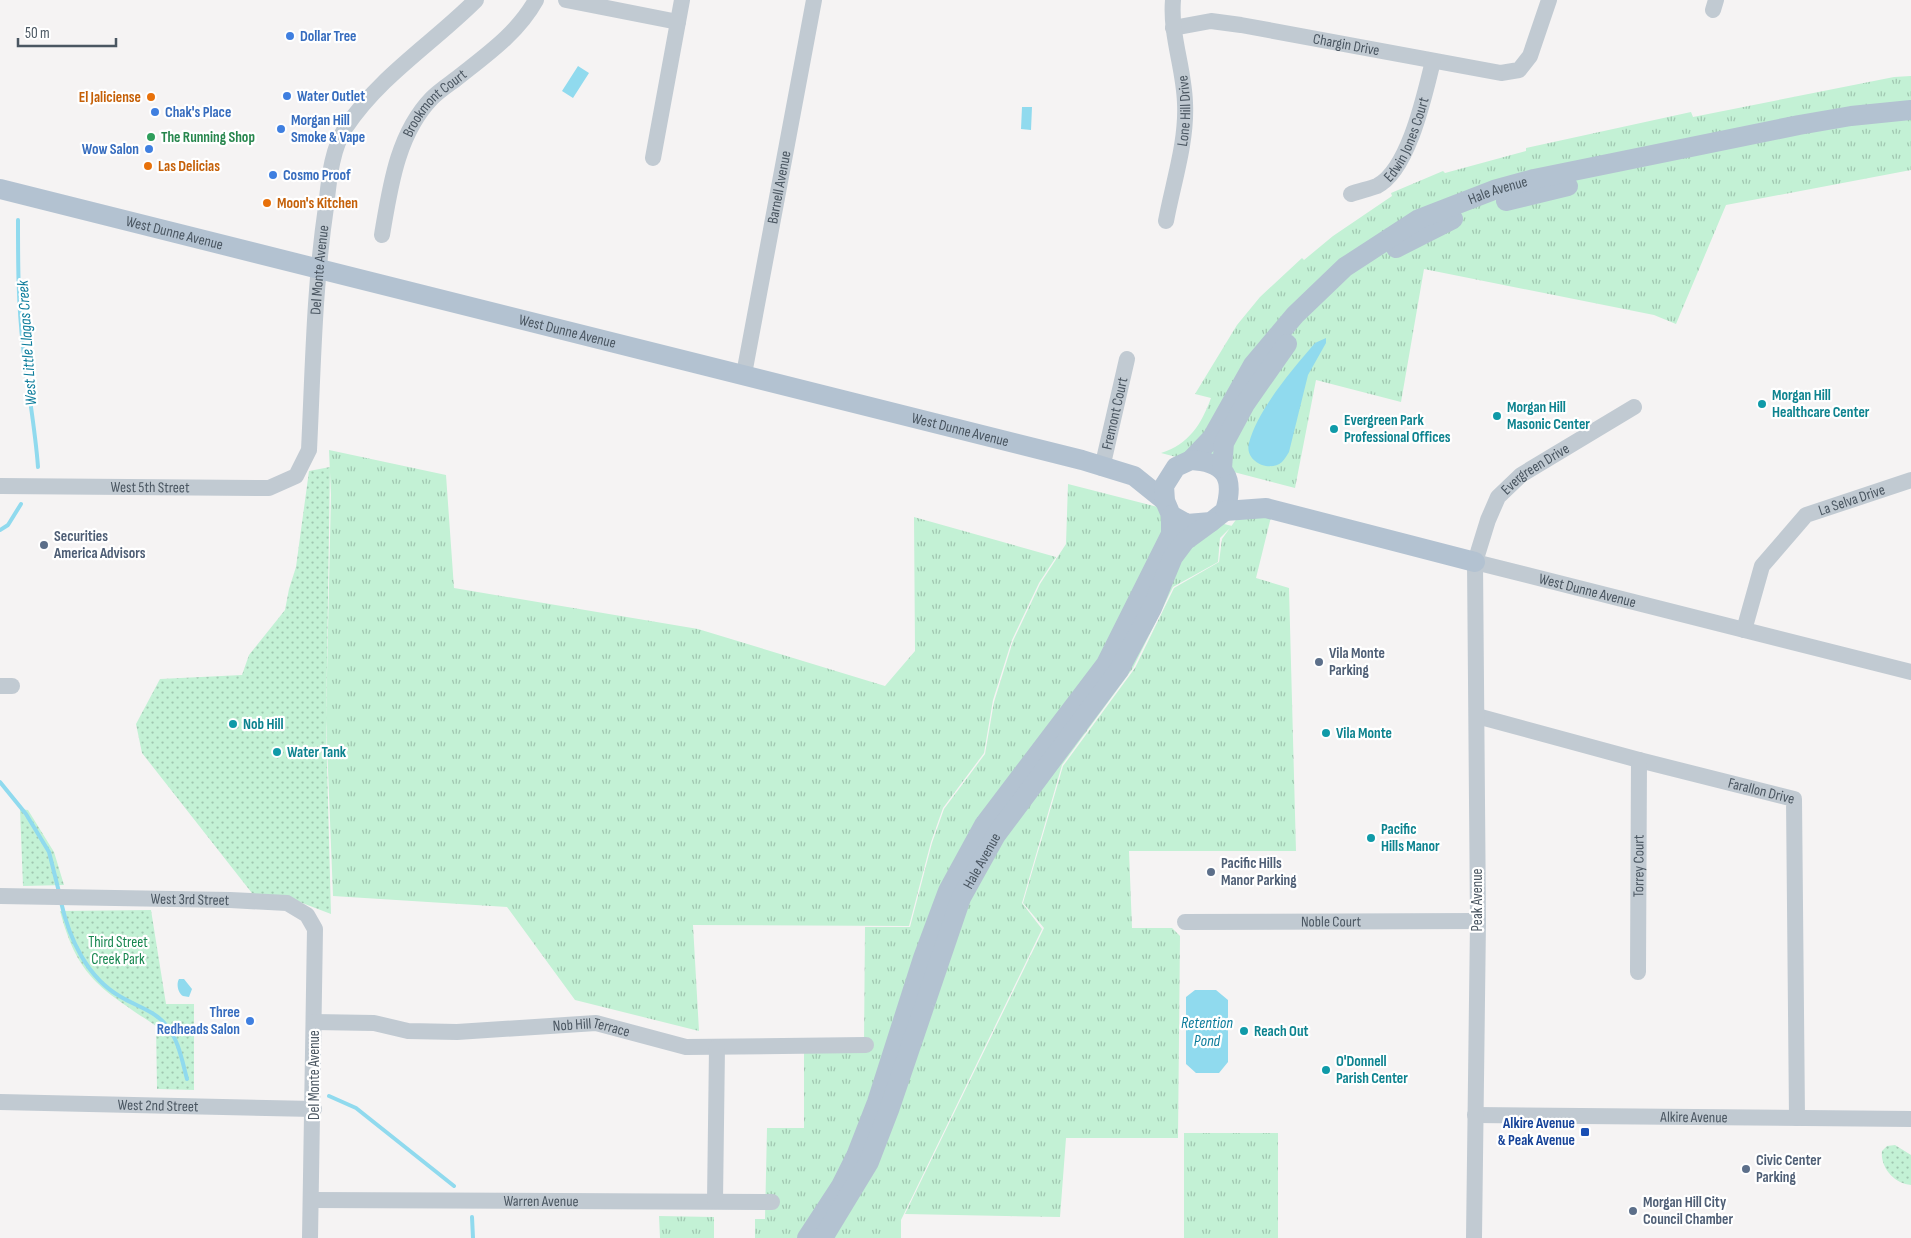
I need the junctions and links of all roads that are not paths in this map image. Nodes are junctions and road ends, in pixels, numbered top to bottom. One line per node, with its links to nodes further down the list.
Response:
1 (476, 0): 18 (street, Del Monte Avenue)
2 (536, 0): 17 (street, Brookmont Court)
3 (566, 0): 8 (street)
4 (682, 0): 8 (street)
5 (814, 0): 20 (street, Barnell Avenue)
6 (1172, 0): 9 (street, Lone Hill Drive)
7 (1549, 0): 10 (street, Chargin Drive)
8 (678, 22): 13 (street)
9 (1173, 28): 10 (street, Chargin Drive); 16 (street, Lone Hill Drive)
10 (1433, 61): 15 (street, Edwin Jones Court)
11 (1911, 110): 22 (main road, Hale Avenue)
12 (1911, 122): 26 (main road, Hale Avenue)
13 (653, 158)
14 (0, 189): 18 (main road, West Dunne Avenue)
15 (1351, 194)
16 (1166, 221)
17 (382, 235)
18 (318, 267): 20 (main road, West Dunne Avenue); 24 (street, Del Monte Avenue)
19 (1127, 360): 23 (street, Fremont Court)
20 (744, 374): 23 (main road, West Dunne Avenue)
21 (1634, 407): 32 (street, Evergreen Drive)
22 (1183, 463): 25 (main road, West Dunne Avenue); 26 (main road); 29 (main road)
23 (1102, 468): 25 (main road, West Dunne Avenue)
24 (296, 476): 28 (street, West 5th Street)
25 (1134, 476): 29 (main road, West Dunne Avenue)
26 (1226, 476): 30 (main road, West Dunne Avenue); 31 (main road)
27 (1911, 480): 33 (street, La Selva Drive)
28 (0, 486)
29 (1168, 508): 31 (main road); 54 (main road, Hale Avenue)
30 (1266, 508): 31 (main road, West Dunne Avenue); 32 (main road, West Dunne Avenue)
31 (1218, 516): 55 (main road, Hale Avenue)
32 (1475, 562): 33 (street, West Dunne Avenue); 35 (street, Peak Avenue)
33 (1744, 630): 34 (street, West Dunne Avenue)
34 (1911, 672)
35 (1477, 716): 36 (street, Farallon Drive); 40 (street, Peak Avenue)
36 (1639, 760): 41 (street, Torrey Court); 48 (street, Farallon Drive)
37 (0, 896): 38 (street, West 3rd Street)
38 (306, 914): 42 (street, Del Monte Avenue)
39 (1185, 922): 40 (street, Noble Court)
40 (1478, 922): 47 (street, Peak Avenue)
41 (1638, 972)
42 (314, 1022): 44 (street, Nob Hill Terrace); 46 (street, Del Monte Avenue)
43 (866, 1045): 44 (street, Nob Hill Terrace)
44 (717, 1047): 51 (street)
45 (0, 1102): 46 (street, West 2nd Street)
46 (314, 1109): 50 (street, Del Monte Avenue)
47 (1476, 1115): 48 (street, Alkire Avenue); 56 (street, Peak Avenue)
48 (1797, 1118): 49 (street, Alkire Avenue)
49 (1911, 1119)
50 (311, 1200): 51 (street, Warren Avenue); 53 (street, Del Monte Avenue)
51 (714, 1201): 52 (street, Warren Avenue)
52 (772, 1202)
53 (310, 1238)
54 (807, 1238)
55 (823, 1238)
56 (1474, 1238)

